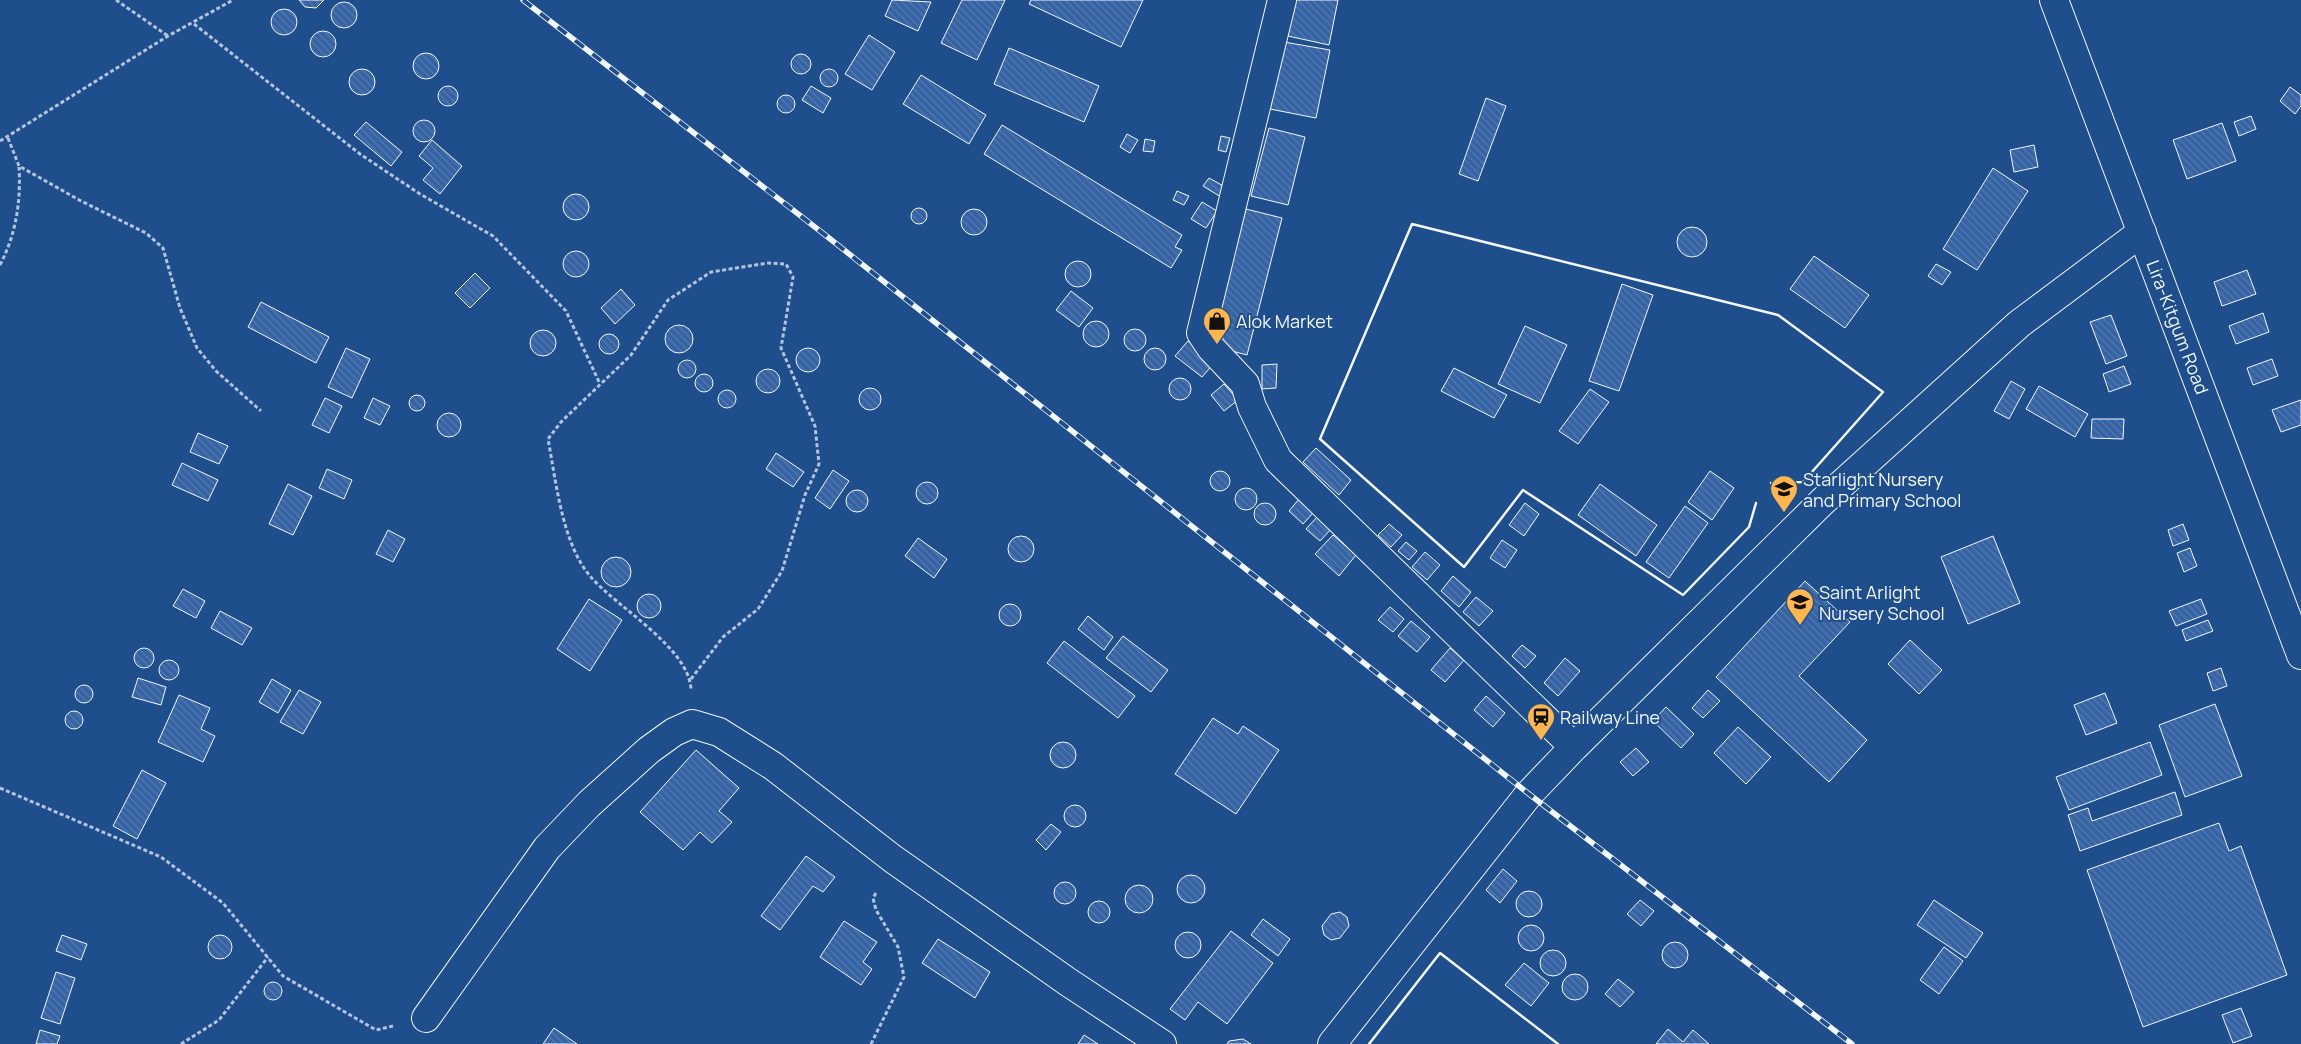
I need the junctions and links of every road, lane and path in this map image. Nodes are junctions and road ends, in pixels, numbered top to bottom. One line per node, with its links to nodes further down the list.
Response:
1 (116, 0): 6 (path)
2 (233, 0): 5 (path)
3 (1282, 0): 17 (street)
4 (2054, 0): 10 (street, Lira-Kitgum Road)
5 (194, 24): 6 (path); 12 (path)
6 (168, 36): 7 (path)
7 (8, 138): 8 (path); 9 (path)
8 (0, 141)
9 (19, 166): 11 (path); 13 (path)
10 (2142, 232): 14 (street, Lira-Kitgum Road); 17 (street)
11 (0, 265)
12 (600, 384): 15 (path); 15 (path)
13 (261, 410)
14 (2301, 655)
15 (691, 679): 16 (path)
16 (692, 724): 19 (street); 21 (street)
17 (1574, 747): 25 (street)
18 (0, 788): 20 (path)
19 (893, 859): 23 (path); 24 (street)
20 (268, 957): 21 (path); 22 (path)
21 (426, 1018)
22 (181, 1044)
23 (871, 1044)
24 (1162, 1044)
25 (1332, 1044)

